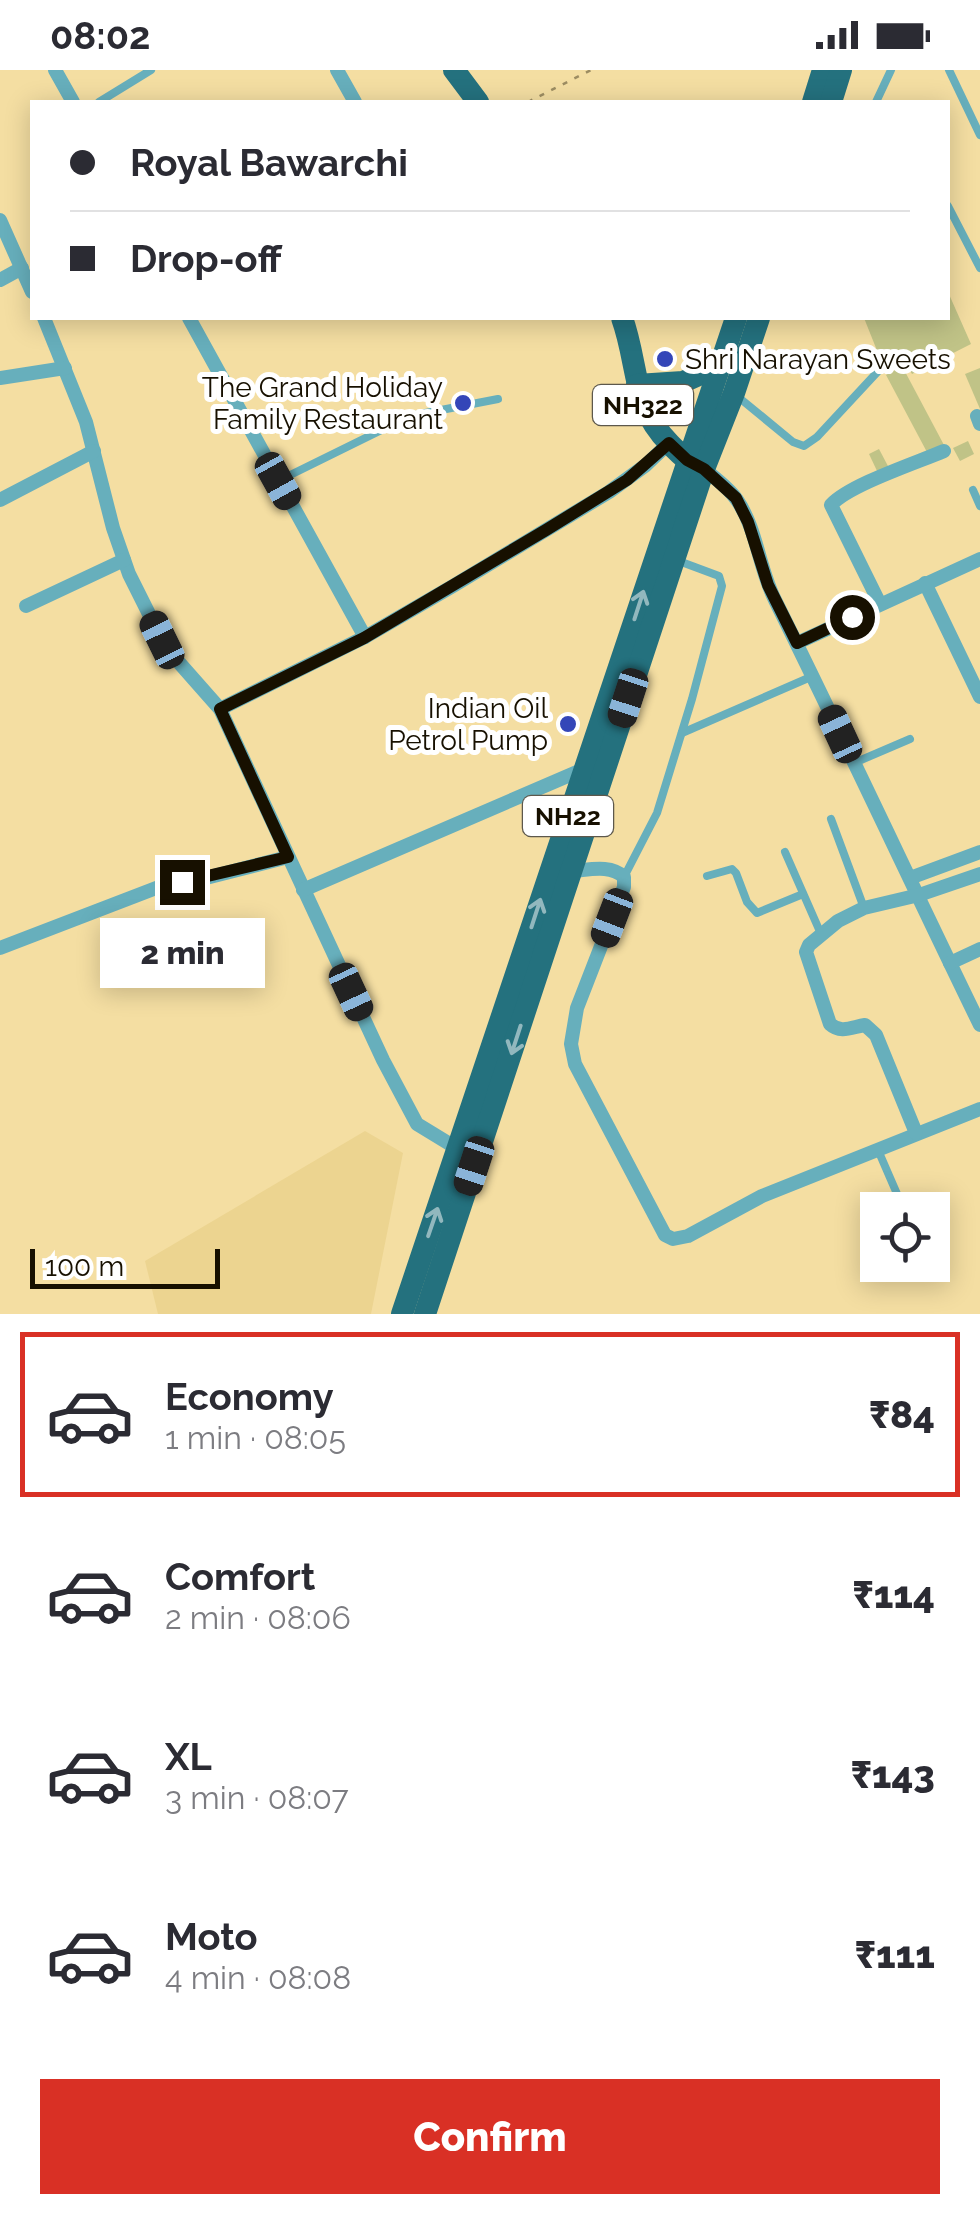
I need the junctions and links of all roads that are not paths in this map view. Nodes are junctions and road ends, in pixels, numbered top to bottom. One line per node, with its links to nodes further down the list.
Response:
1 (55, 70): 9 (street)
2 (151, 70): 10 (lane)
3 (337, 70): 11 (street)
4 (454, 70): 12 (highway)
5 (823, 70): 13 (highway)
6 (841, 70): 14 (highway)
7 (891, 70): 15 (lane)
8 (948, 70): 16 (lane)
9 (71, 100)
10 (102, 100)
11 (354, 100)
12 (476, 100)
13 (814, 100)
14 (832, 100)
15 (877, 100)
16 (980, 135)
17 (950, 210): 20 (lane)
18 (0, 220): 19 (street)
19 (22, 268): 21 (street); 22 (street)
20 (980, 268)
21 (0, 280)
22 (30, 287)
23 (45, 320): 30 (street)
24 (191, 320): 39 (street)
25 (623, 320): 32 (highway, NH322)
26 (735, 320): 28 (highway, NH22)
27 (758, 320): 33 (highway, NH22)
28 (719, 366): 32 (highway); 38 (highway, NH22)
29 (882, 367): 33 (lane)
30 (65, 368): 31 (street); 36 (street)
31 (0, 378)
32 (637, 385): 35 (highway, NH322)
33 (734, 393): 38 (highway, NH22)
34 (498, 400): 39 (lane)
35 (669, 443): 38 (highway, NH322); 49 (street)
36 (94, 451): 41 (street); 44 (street)
37 (944, 451): 47 (street)
38 (695, 465): 45 (highway, NH22); 50 (street); 57 (highway, NH22, one-way to 38)
39 (278, 481): 49 (street)
40 (973, 490): 42 (lane)
41 (0, 500)
42 (980, 506)
43 (980, 559): 46 (street)
44 (124, 560): 48 (street); 53 (street)
45 (674, 560): 54 (lane); 62 (highway, NH22)
46 (925, 583): 47 (street); 52 (street)
47 (880, 604): 50 (street)
48 (26, 606)
49 (364, 638): 53 (street)
50 (797, 643): 51 (street)
51 (813, 676): 54 (lane); 56 (street)
52 (980, 697)
53 (220, 709): 61 (street)
54 (682, 733): 65 (lane)
55 (910, 739): 56 (lane)
56 (854, 763): 66 (street)
57 (584, 769): 67 (street); 78 (highway, NH22, one-way to 57)
58 (831, 819): 70 (lane)
59 (785, 852): 68 (lane)
60 (980, 852): 66 (street)
61 (288, 857): 67 (street); 72 (street)
62 (572, 871): 65 (street); 82 (highway, NH22, one-way to 82)
63 (980, 874): 69 (street)
64 (707, 876): 68 (lane)
65 (624, 877): 79 (street)
66 (910, 878): 69 (street)
67 (303, 890): 78 (street)
68 (804, 894): 71 (lane)
69 (919, 894): 70 (street); 74 (street)
70 (864, 908): 71 (street)
71 (821, 934): 77 (street)
72 (0, 948)
73 (980, 949): 74 (street)
74 (950, 963): 75 (street)
75 (980, 1025)
76 (980, 1110): 77 (street)
77 (916, 1134): 79 (street)
78 (458, 1149): 81 (highway, NH22, one-way to 78)
79 (878, 1149): 80 (lane)
80 (896, 1192)
81 (402, 1314)
82 (426, 1314)

